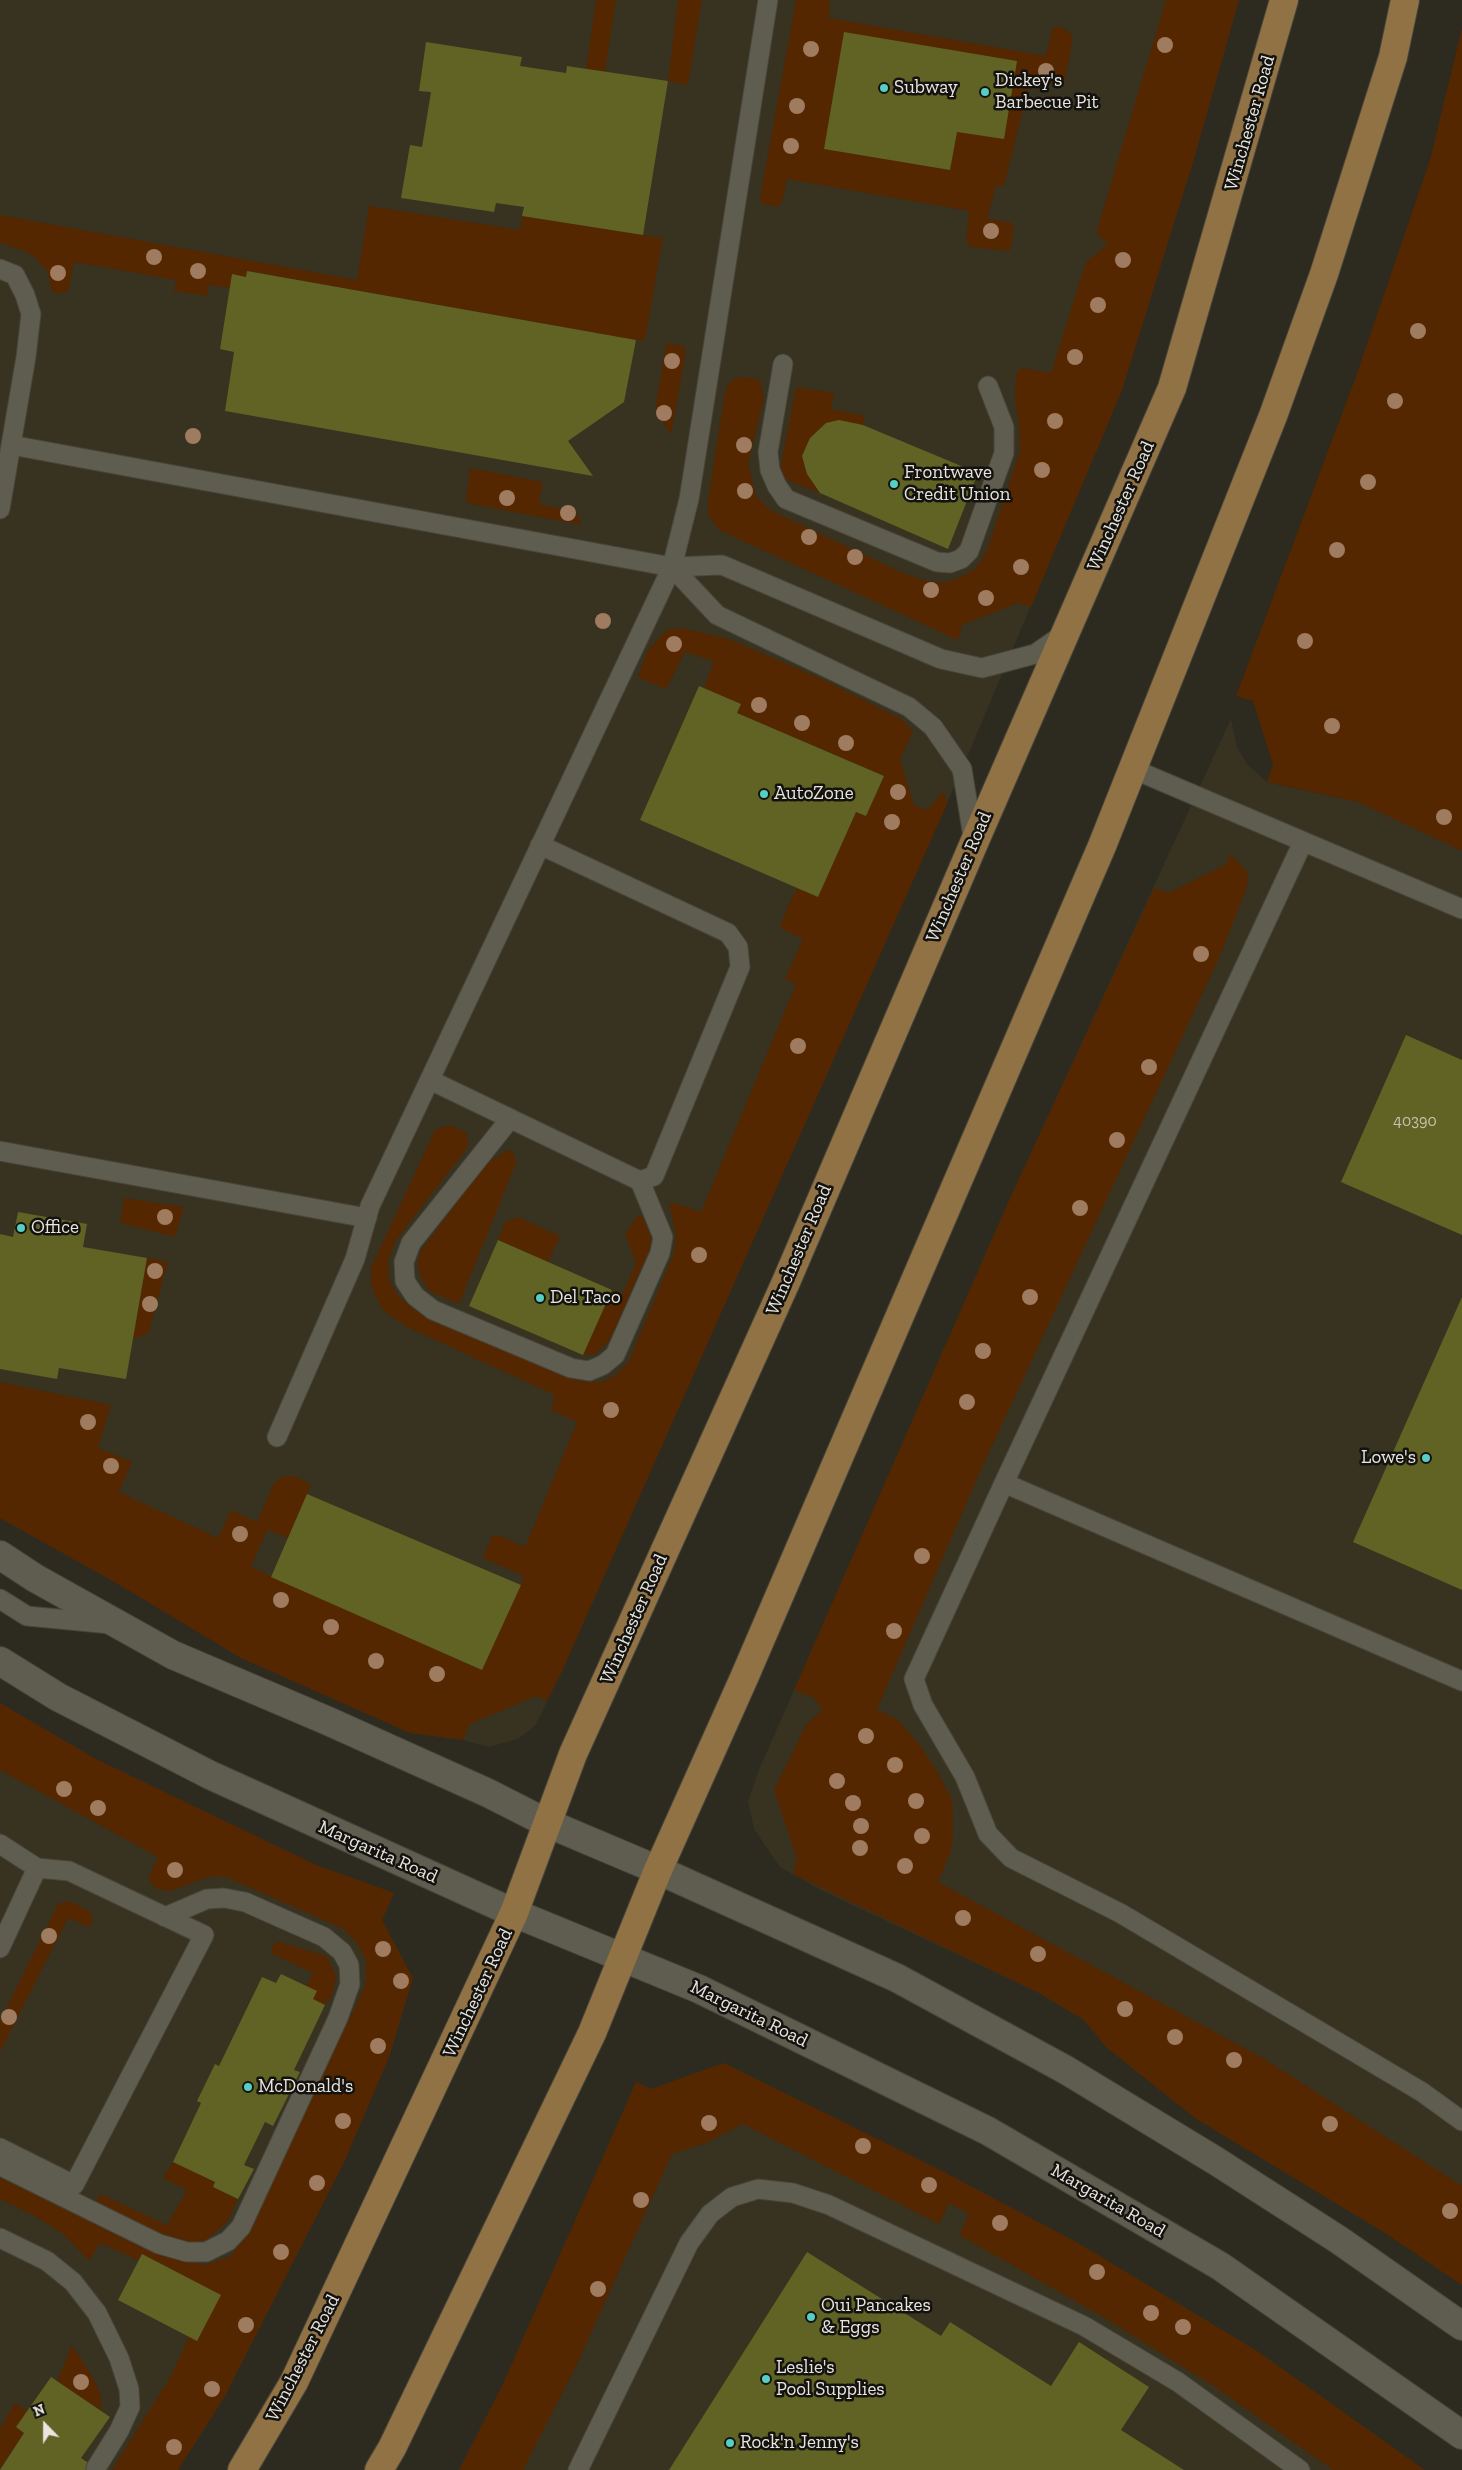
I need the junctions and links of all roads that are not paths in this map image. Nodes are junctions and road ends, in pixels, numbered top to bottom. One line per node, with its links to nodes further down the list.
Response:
1 (768, 0): 9 (lane)
2 (1284, 0): 10 (main road, Winchester Road)
3 (1406, 0): 11 (main road)
4 (0, 269): 7 (lane)
5 (783, 364): 6 (lane)
6 (988, 386)
7 (11, 445): 8 (lane); 9 (lane)
8 (0, 508)
9 (672, 567): 10 (lane); 12 (lane); 14 (lane)
10 (1065, 633): 12 (main road, Winchester Road)
11 (1133, 769): 13 (lane); 31 (main road)
12 (974, 842): 28 (main road, Winchester Road)
13 (1303, 842): 15 (lane); 22 (lane)
14 (540, 845): 16 (lane); 19 (lane)
15 (1462, 909)
16 (430, 1080): 17 (lane); 20 (lane)
17 (510, 1119): 19 (lane); 19 (lane)
18 (0, 1151): 20 (lane)
19 (640, 1181)
20 (367, 1218): 21 (lane)
21 (278, 1437)
22 (1004, 1483): 27 (lane); 36 (lane)
23 (0, 1555): 25 (main road)
24 (0, 1599): 25 (lane)
25 (117, 1624): 28 (main road)
26 (0, 1660): 32 (main road, Margarita Road)
27 (1462, 1681)
28 (547, 1823): 31 (main road); 32 (main road, Winchester Road)
29 (0, 1844): 30 (lane)
30 (37, 1868): 33 (lane); 34 (lane)
31 (658, 1870): 35 (main road); 40 (main road)
32 (514, 1913): 35 (main road, Margarita Road); 43 (main road, Winchester Road)
33 (165, 1917): 37 (lane); 38 (lane)
34 (0, 1948)
35 (621, 1958): 41 (main road, Margarita Road); 44 (main road)
36 (1462, 2121)
37 (0, 2148)
38 (0, 2161)
39 (0, 2238): 42 (lane)
40 (1462, 2326)
41 (1462, 2435)
42 (96, 2468)
43 (242, 2470)
44 (379, 2470)
45 (578, 2470): 46 (lane)
46 (1300, 2470)

